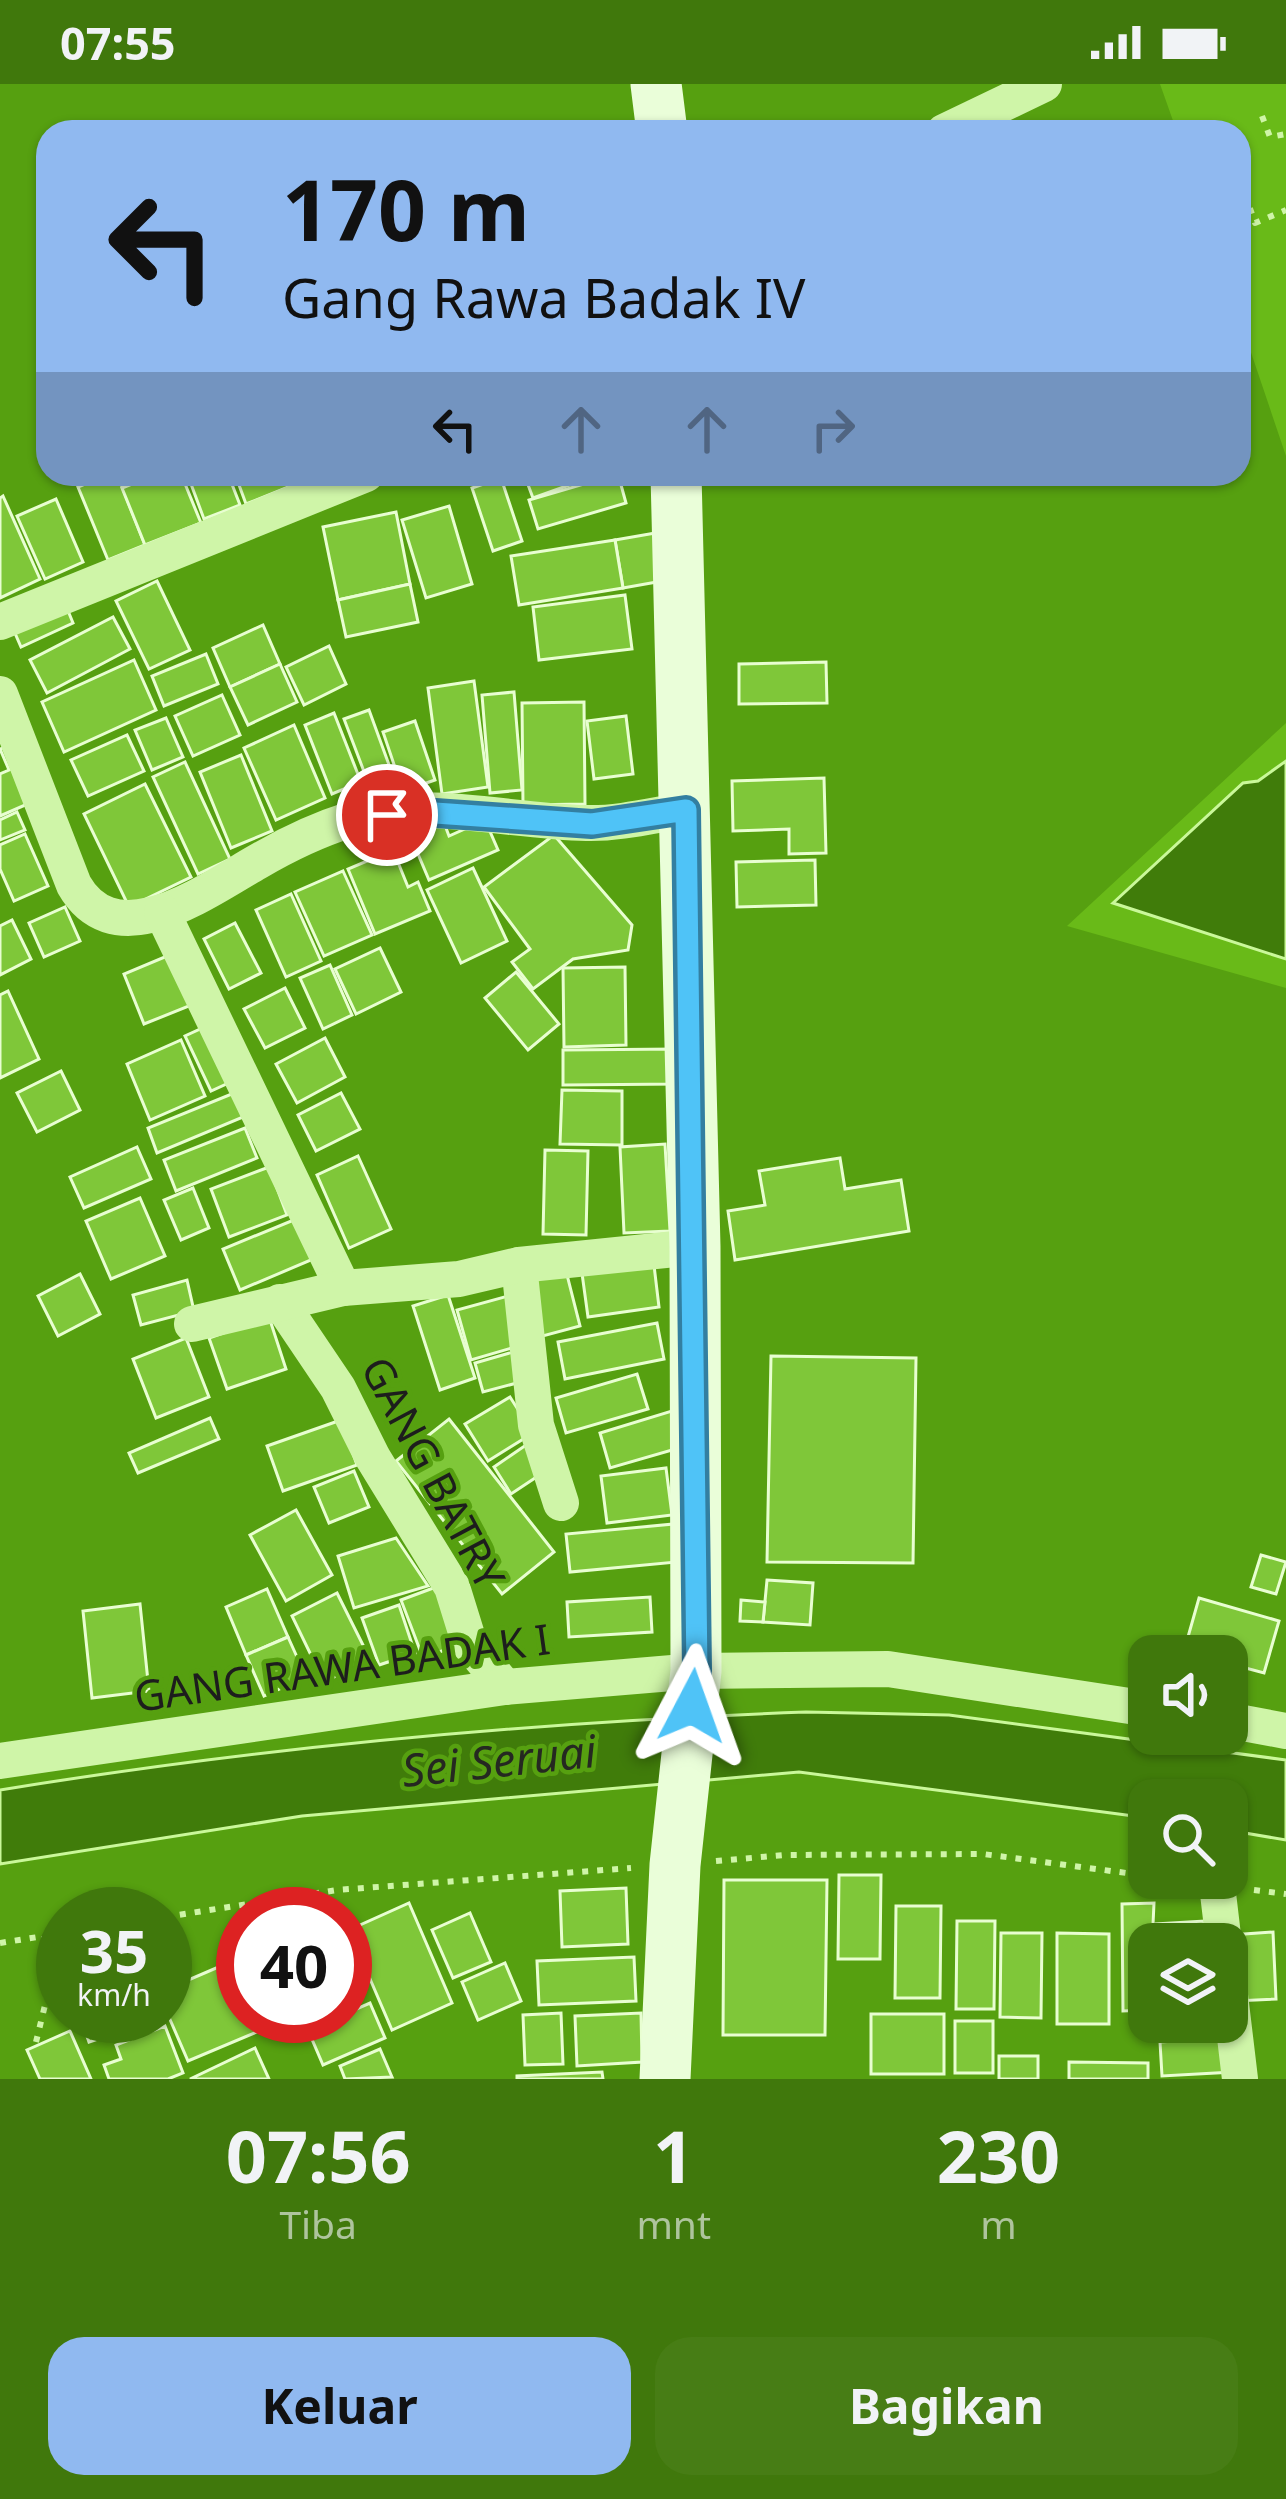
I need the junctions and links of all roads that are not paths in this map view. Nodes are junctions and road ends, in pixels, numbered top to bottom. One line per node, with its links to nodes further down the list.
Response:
1 (656, 84): 3 (street)
2 (1044, 84): 4 (street)
3 (660, 120)
4 (969, 120)
5 (336, 486): 7 (street)
6 (676, 486): 9 (street)
7 (0, 622)
8 (0, 694): 10 (street)
9 (686, 810): 10 (street); 11 (street)
10 (162, 912): 13 (street)
11 (695, 1247): 12 (street); 18 (street)
12 (519, 1265): 13 (street); 16 (street)
13 (343, 1288): 14 (street)
14 (280, 1302): 15 (street); 17 (street, GANG BATRY)
15 (192, 1324)
16 (561, 1503)
17 (505, 1687): 18 (street, GANG RAWA BADAK I); 22 (street, GANG RAWA BADAK I)
18 (694, 1688): 19 (street, GANG RAWA BADAK I); 24 (street)
19 (1128, 1706)
20 (1248, 1724): 21 (street)
21 (1286, 1731)
22 (0, 1762)
23 (1236, 2043): 25 (street)
24 (665, 2079)
25 (1240, 2079)

